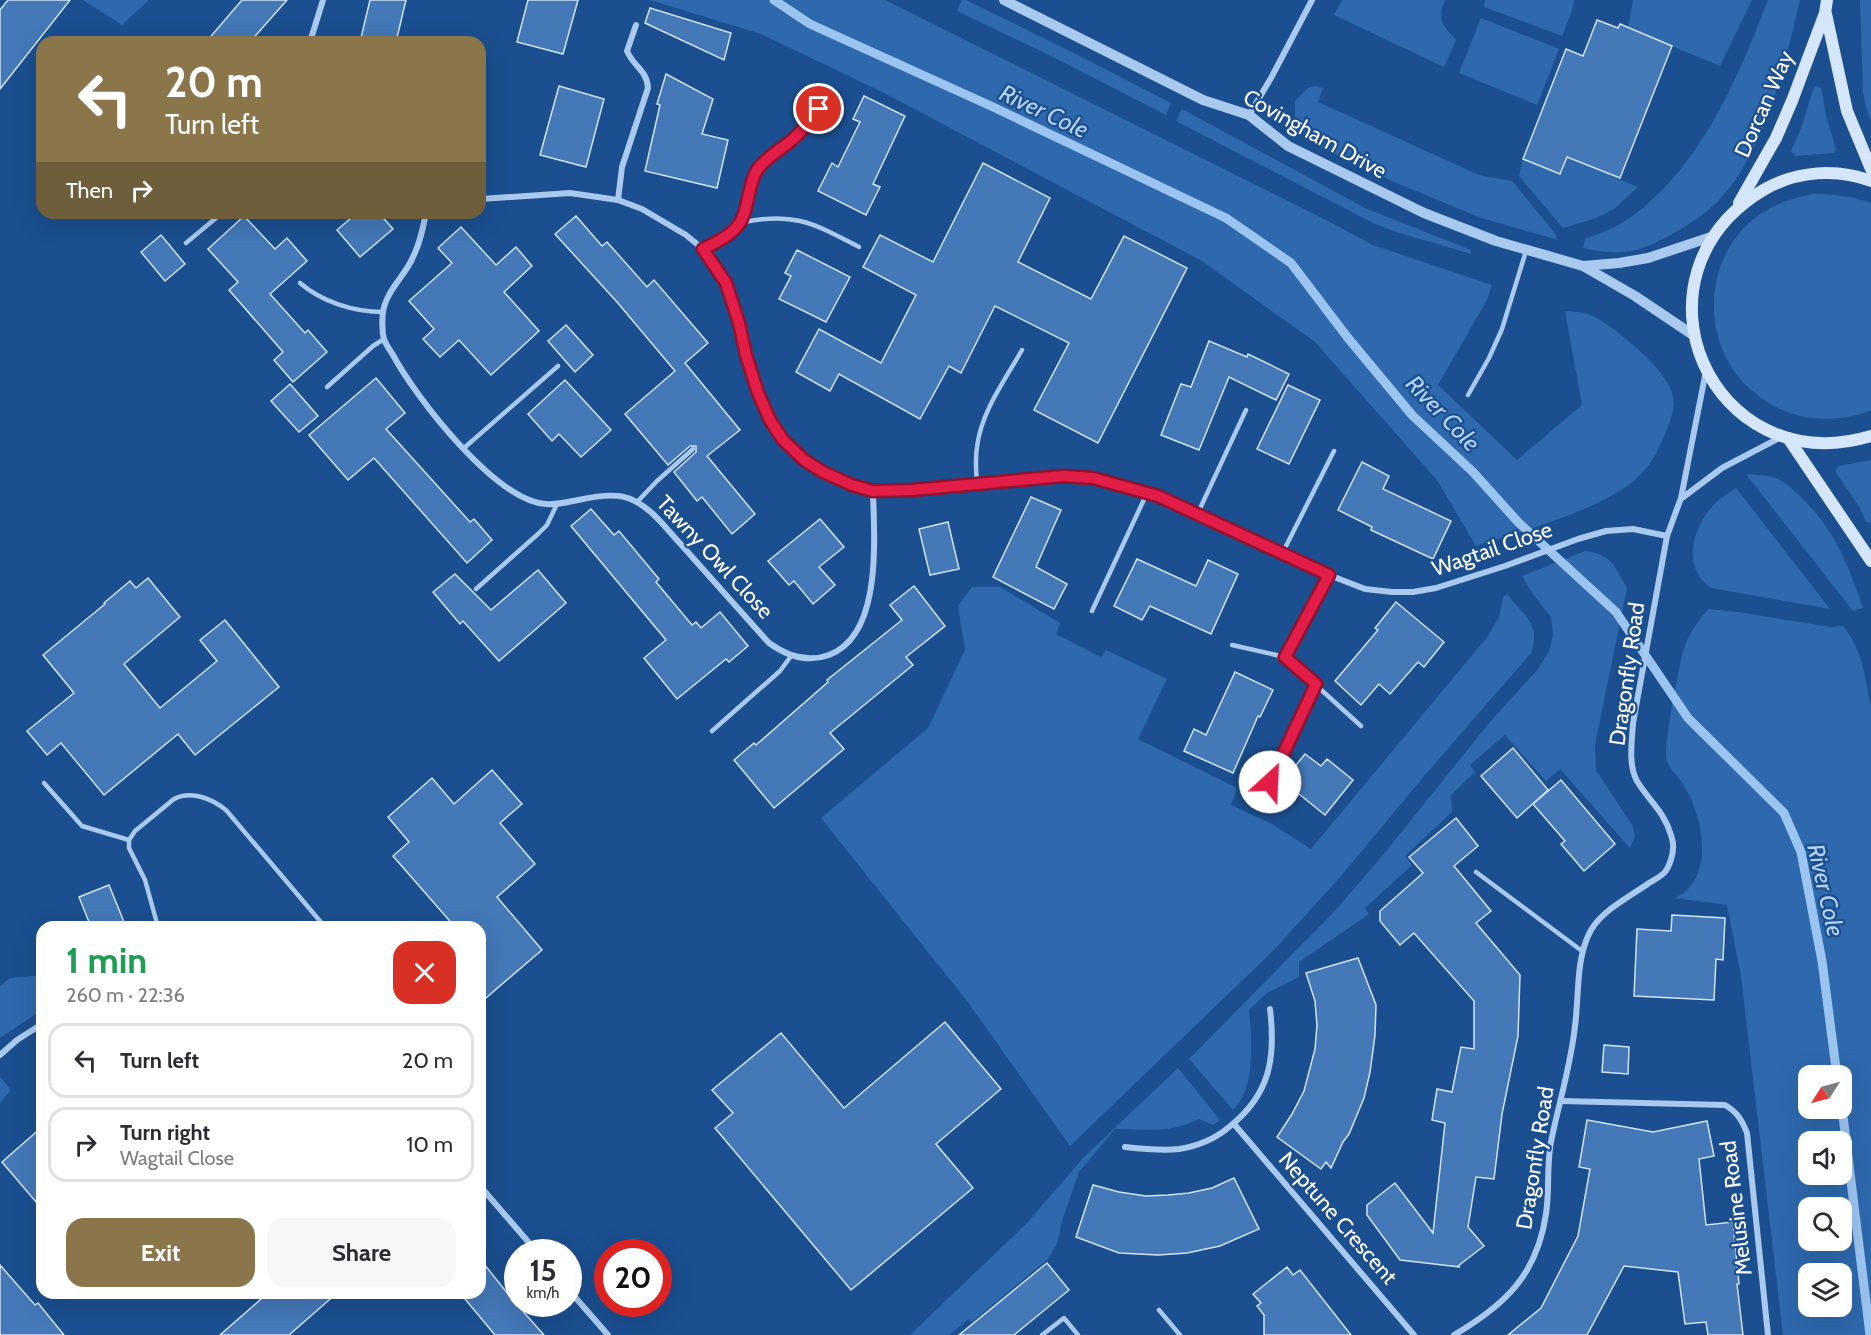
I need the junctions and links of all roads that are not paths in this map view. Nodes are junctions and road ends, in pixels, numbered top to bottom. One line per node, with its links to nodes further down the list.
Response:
1 (323, 0): 7 (street)
2 (1004, 0): 4 (street, Covingham Drive)
3 (1312, 0): 9 (street)
4 (1018, 3): 9 (street, Covingham Drive)
5 (1826, 6): 10 (main road, Dorcan Way); 14 (main road, Dorcan Way)
6 (636, 25): 13 (street)
7 (312, 36)
8 (827, 98): 17 (lane)
9 (1249, 115): 22 (street, Covingham Drive)
10 (1871, 169)
11 (1871, 181): 14 (main road)
12 (486, 199): 13 (street, Wagtail Close)
13 (618, 200): 21 (street, Wagtail Close)
14 (1735, 210): 18 (main road)
15 (215, 219): 19 (lane)
16 (424, 219): 25 (street, Tawny Owl Close)
17 (740, 223): 20 (lane); 21 (lane)
18 (1714, 236): 23 (street, Covingham Drive); 26 (main road)
19 (186, 243)
20 (859, 247)
21 (703, 249): 40 (street, Wagtail Close)
22 (1526, 250): 23 (street, Covingham Drive); 32 (lane)
23 (1583, 266): 26 (street, Covingham Drive)
24 (300, 283): 25 (lane)
25 (383, 312): 27 (street, Tawny Owl Close)
26 (1694, 335): 30 (main road)
27 (384, 339): 31 (lane); 36 (street, Tawny Owl Close)
28 (1022, 350): 39 (lane)
29 (558, 366): 36 (lane)
30 (1706, 370): 35 (main road); 42 (street, Dragonfly Road)
31 (327, 387)
32 (1468, 395)
33 (1246, 410): 45 (lane)
34 (1871, 436): 35 (main road)
35 (1785, 437): 42 (street); 48 (main road)
36 (464, 448): 44 (street, Tawny Owl Close)
37 (693, 449): 43 (lane)
38 (1334, 451): 47 (lane)
39 (977, 484): 40 (street, Wagtail Close); 41 (street, Wagtail Close)
40 (873, 491): 53 (street)
41 (1147, 493): 45 (street, Wagtail Close); 51 (lane)
42 (1682, 498): 46 (street, Dragonfly Road)
43 (638, 501): 44 (street, Tawny Owl Close); 53 (street, Tawny Owl Close)
44 (557, 504): 50 (lane)
45 (1197, 515): 47 (street, Wagtail Close)
46 (1667, 536): 49 (street, Wagtail Close); 64 (street, Dragonfly Road)
47 (1282, 554): 49 (street, Wagtail Close)
48 (1871, 561)
49 (1329, 575): 54 (street)
50 (476, 589)
51 (1092, 611)
52 (1232, 645): 54 (lane)
53 (790, 656): 57 (lane)
54 (1285, 657): 55 (lane)
55 (1316, 684): 56 (lane); 58 (lane)
56 (1361, 726)
57 (711, 731)
58 (1270, 782)
59 (44, 783): 60 (lane)
60 (129, 840): 62 (lane); 63 (lane)
61 (1476, 872): 64 (lane)
62 (156, 921)
63 (320, 921)
64 (1582, 951): 68 (street, Dragonfly Road)
65 (1270, 1009): 69 (street)
66 (36, 1028): 67 (street)
67 (0, 1055)
68 (1561, 1101): 80 (street, Dragonfly Road); 81 (street, Melusine Road)
69 (1234, 1124): 70 (street); 79 (street, Neptune Crescent)
70 (1125, 1147)
71 (486, 1193): 72 (street)
72 (526, 1239)
73 (582, 1305): 75 (street)
74 (1159, 1310): 78 (lane)
75 (608, 1335)
76 (1042, 1335): 77 (lane)
77 (1078, 1335)
78 (1180, 1335)
79 (1414, 1335)
80 (1454, 1335)
81 (1768, 1335)

